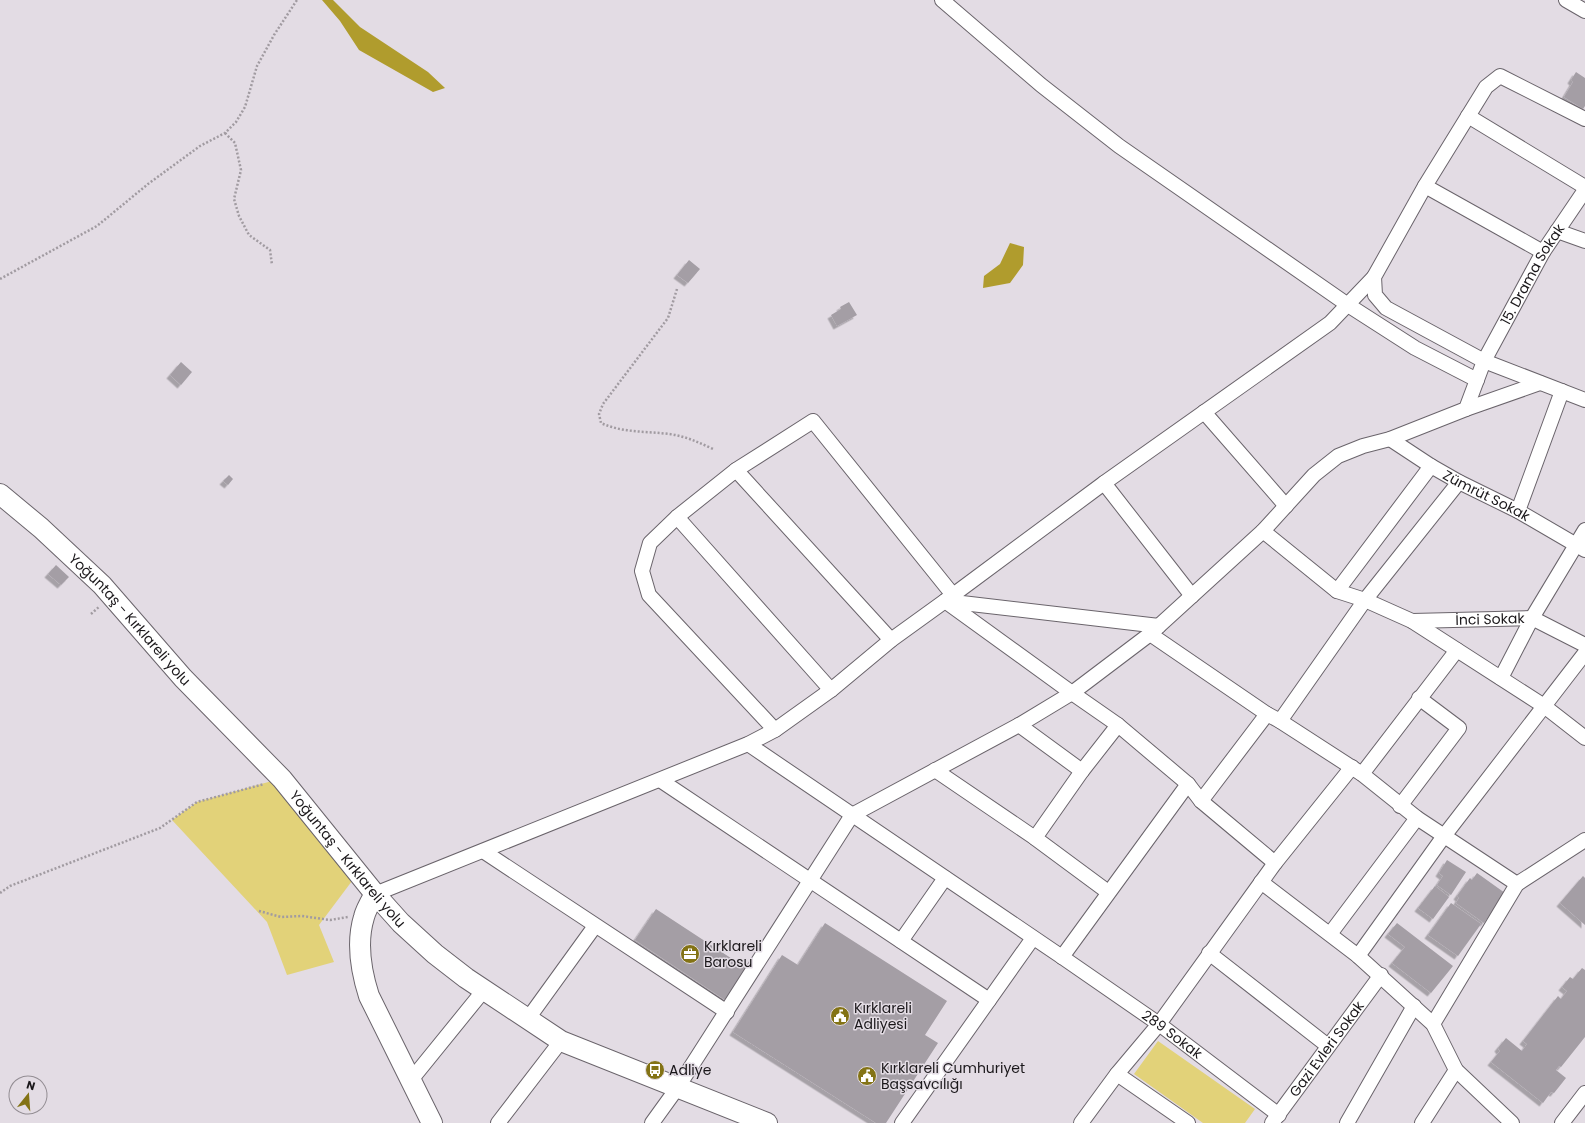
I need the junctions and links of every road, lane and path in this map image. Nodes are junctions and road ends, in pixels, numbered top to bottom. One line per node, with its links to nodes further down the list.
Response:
1 (297, 0): 7 (path)
2 (942, 0): 18 (street)
3 (1566, 0): 4 (street)
4 (1585, 11)
5 (1468, 116): 6 (street); 8 (street); 9 (street)
6 (1585, 119)
7 (225, 132): 14 (path); 16 (path)
8 (1425, 186): 13 (street); 15 (street)
9 (1585, 187)
10 (1585, 190): 11 (street, 15. Drama Sokak)
11 (1557, 231): 12 (street); 13 (street, 15. Drama Sokak)
12 (1585, 241)
13 (1543, 252): 19 (street, 15. Drama Sokak)
14 (272, 265)
15 (1374, 277): 18 (street); 19 (street)
16 (0, 279)
17 (677, 289): 27 (path)
18 (1348, 305): 20 (street); 25 (street)
19 (1484, 361): 20 (street, 15. Drama Sokak); 21 (street)
20 (1477, 380): 24 (street, 15. Drama Sokak)
21 (1540, 383): 22 (street); 24 (street)
22 (1562, 392): 23 (street); 34 (street)
23 (1585, 400)
24 (1466, 408): 26 (street)
25 (1204, 412): 31 (street); 33 (street)
26 (1390, 439): 28 (street, Zümrüt Sokak); 33 (street)
27 (713, 449)
28 (1431, 466): 30 (street, Zümrüt Sokak); 39 (street)
29 (736, 470): 35 (street); 41 (street); 46 (street)
30 (1459, 482): 34 (street, Zümrüt Sokak); 42 (street)
31 (1104, 483): 40 (street); 41 (street)
32 (0, 494): 65 (street, Yoğuntaş - Kırklareli yolu)
33 (1286, 506): 37 (street)
34 (1518, 511): 38 (street, Zümrüt Sokak)
35 (677, 517): 51 (street); 59 (street)
36 (1585, 530): 38 (street)
37 (1263, 531): 39 (street); 40 (street)
38 (1581, 547): 43 (street)
39 (1337, 591): 42 (street)
40 (1192, 596): 45 (street)
41 (949, 598): 45 (street); 46 (street); 52 (street)
42 (1365, 600): 44 (street); 56 (street)
43 (1532, 618): 44 (street, İnci Sokak); 47 (street, İnci Sokak); 50 (street)
44 (1412, 621): 48 (street)
45 (1155, 630): 52 (street); 55 (street)
46 (891, 640): 51 (street)
47 (1585, 645)
48 (1457, 650): 50 (street); 53 (street)
49 (1585, 653): 54 (street)
50 (1500, 678): 54 (street)
51 (831, 690): 59 (street)
52 (1072, 693): 57 (street); 58 (street)
53 (1419, 698): 64 (street); 69 (street)
54 (1544, 706): 60 (street); 72 (street)
55 (1267, 714): 56 (street); 68 (street)
56 (1280, 722): 64 (street)
57 (1118, 724): 63 (street); 67 (street)
58 (1019, 725): 62 (street); 63 (street)
59 (775, 730): 61 (street)
60 (1585, 738)
61 (748, 744): 66 (street); 70 (street, 289 Sokak)
62 (935, 770): 70 (street); 73 (street)
63 (1082, 771): 73 (street)
64 (1357, 771): 69 (street); 76 (street)
65 (282, 779): 82 (path); 83 (street, Yoğuntaş - Kırklareli yolu)
66 (660, 780): 75 (street); 78 (street)
67 (1188, 784): 68 (street); 81 (street)
68 (1201, 801): 76 (street)
69 (1400, 806): 71 (street)
70 (852, 815): 77 (street, 289 Sokak); 78 (street)
71 (1417, 818): 72 (street); 87 (street)
72 (1444, 836): 80 (street); 91 (street)
73 (1035, 838): 81 (street)
74 (1582, 845): 80 (street)
75 (483, 851): 83 (street); 86 (street)
76 (1275, 863): 79 (street)
77 (945, 878): 88 (street, 289 Sokak); 89 (street)
78 (810, 880): 89 (street); 97 (street)
79 (1261, 882): 87 (street); 90 (street)
80 (1517, 884): 100 (street)
81 (1108, 892): 92 (street)
82 (0, 893)
83 (375, 894): 85 (street); 94 (street, Yoğuntaş - Kırklareli yolu)
84 (259, 911): 85 (path)
85 (364, 915): 105 (street)
86 (595, 926): 97 (street); 98 (street)
87 (1330, 934): 91 (street)
88 (1034, 938): 92 (street, 289 Sokak); 95 (street)
89 (901, 941): 95 (street)
90 (1209, 954): 99 (street); 102 (street)
91 (1358, 956): 93 (street)
92 (1062, 957): 99 (street, 289 Sokak)
93 (1381, 975): 96 (street); 102 (street, Gazi Evleri Sokak)
94 (484, 990): 98 (street, Yoğuntaş - Kırklareli yolu); 105 (street)
95 (989, 1000): 113 (street)
96 (1414, 1006): 100 (street); 116 (street)
97 (726, 1012): 106 (street)
98 (527, 1020): 101 (street, Yoğuntaş - Kırklareli yolu)
99 (1159, 1024): 104 (street); 108 (street, 289 Sokak)
100 (1433, 1024): 103 (street)
101 (561, 1041): 106 (street, Yoğuntaş - Kırklareli yolu); 110 (street)
102 (1328, 1046): 108 (street, Gazi Evleri Sokak)
103 (1456, 1070): 117 (street); 118 (street)
104 (1117, 1074): 114 (street); 115 (street)
105 (411, 1080): 109 (street)
106 (678, 1087): 111 (street); 112 (street, Yoğuntaş - Kırklareli yolu)
107 (1585, 1093): 119 (street)
108 (1276, 1119)
109 (432, 1123)
110 (498, 1123)
111 (652, 1123)
112 (767, 1123)
113 (902, 1123)
114 (1081, 1123)
115 (1188, 1123)
116 (1347, 1123)
117 (1422, 1123)
118 (1512, 1123)
119 (1562, 1123)

